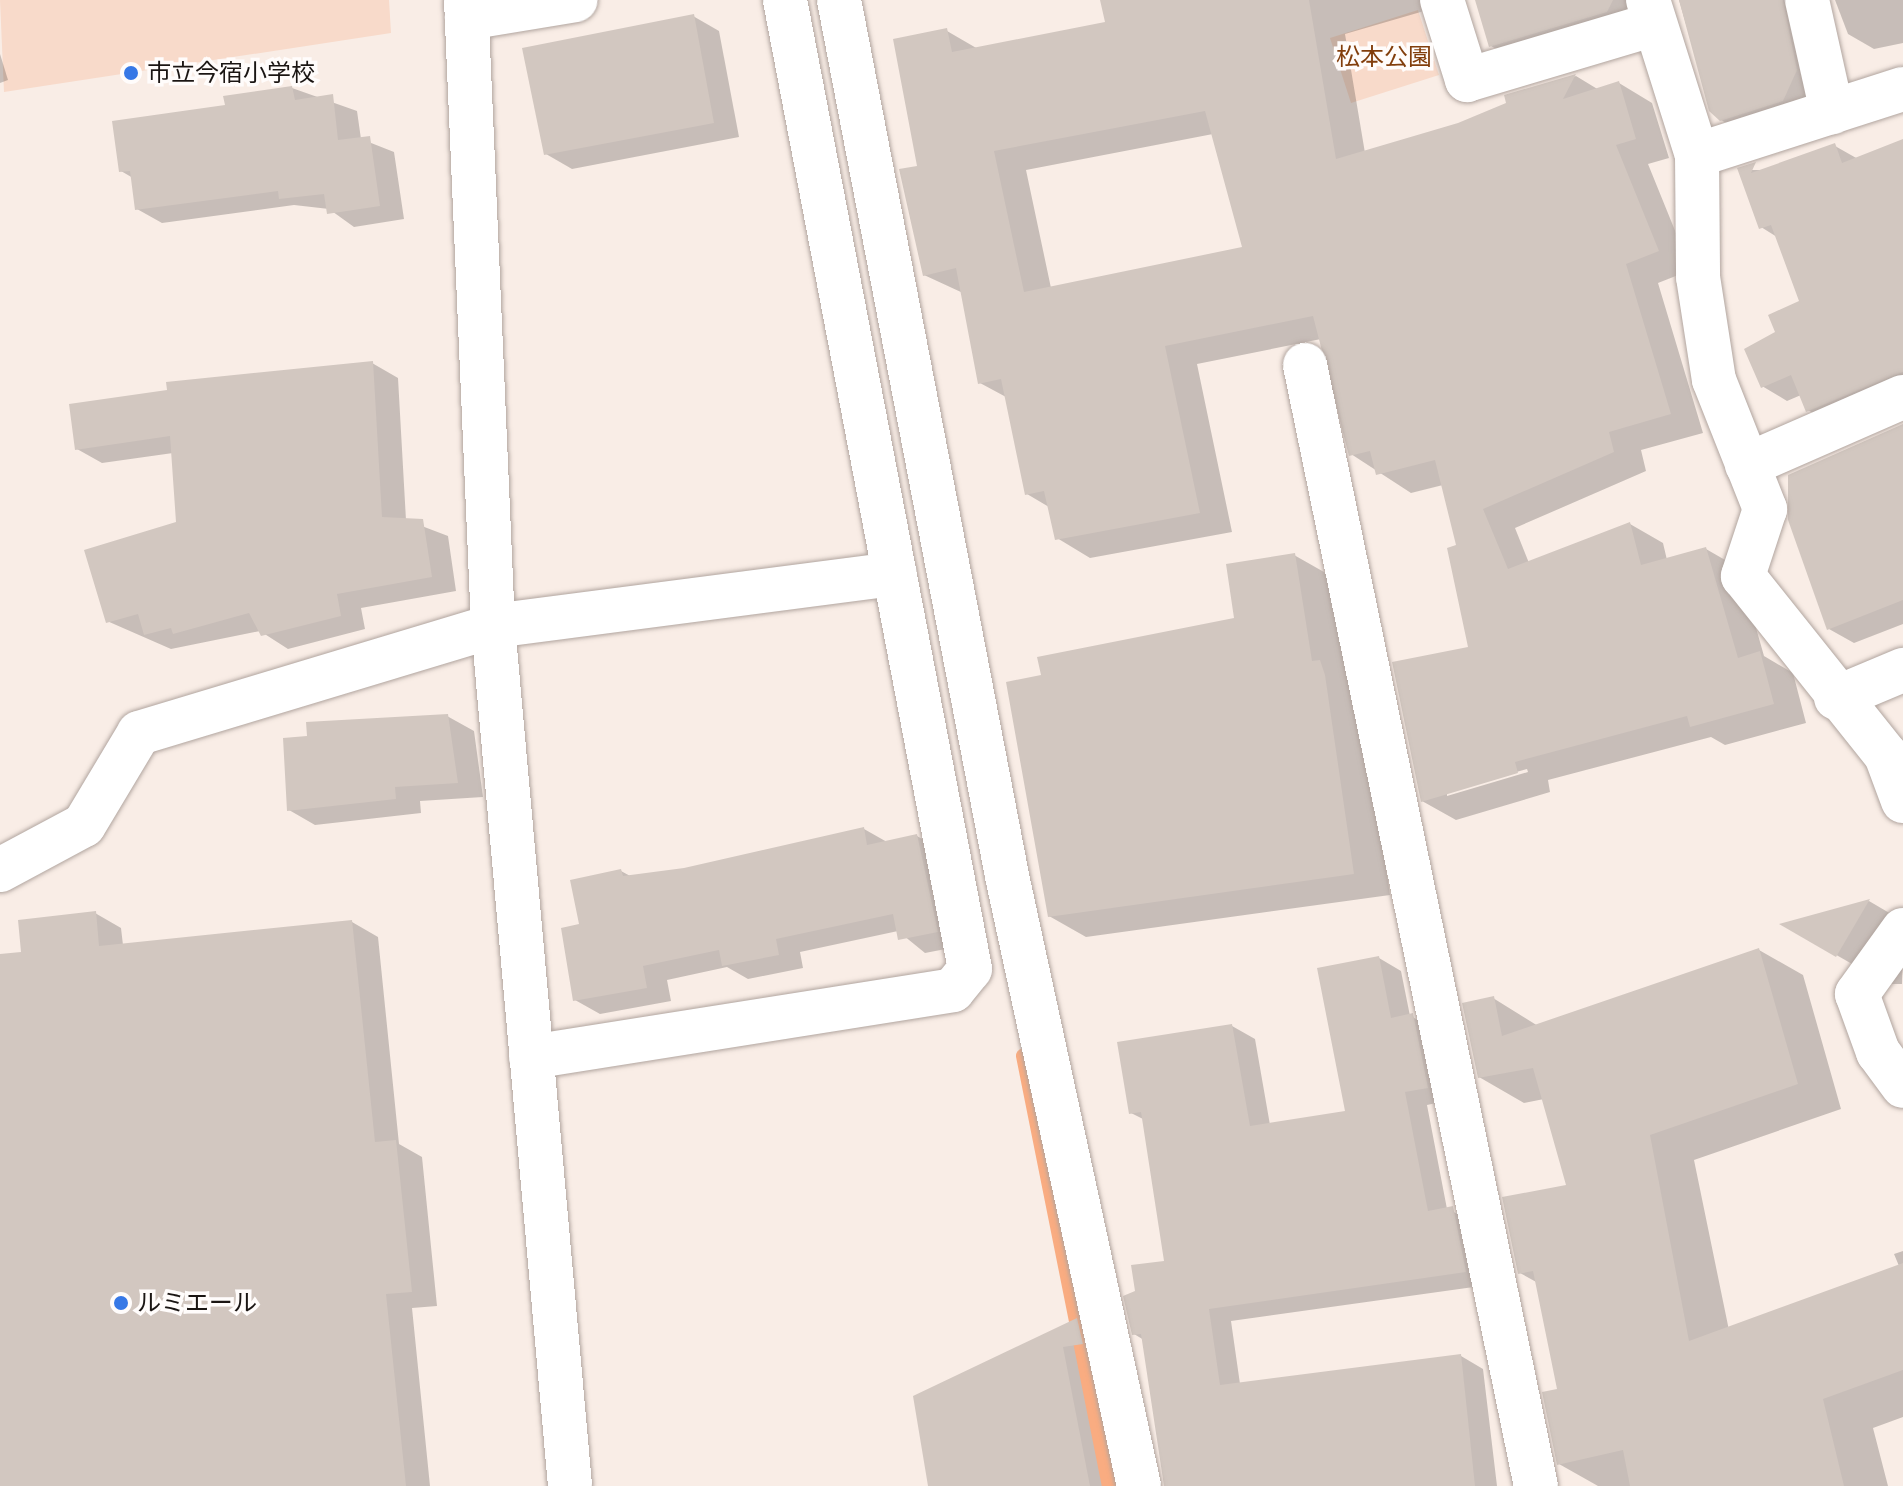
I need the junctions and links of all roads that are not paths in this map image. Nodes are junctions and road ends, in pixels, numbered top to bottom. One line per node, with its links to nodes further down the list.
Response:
1 (576, 0): 6 (street)
2 (785, 0): 14 (street)
3 (839, 0): 24 (street)
4 (1442, 0): 7 (street)
5 (1807, 0): 9 (street)
6 (467, 9): 15 (street)
7 (1652, 12): 10 (street)
8 (1903, 89): 9 (street)
9 (1832, 112): 10 (street)
10 (1697, 155): 13 (street)
11 (1305, 365): 25 (street)
12 (1903, 397): 13 (street)
13 (1747, 465): 17 (street)
14 (895, 574): 15 (street); 21 (street)
15 (493, 626): 19 (street); 21 (street)
16 (1903, 670): 17 (street)
17 (1836, 698): 18 (street)
18 (1903, 801)
19 (0, 870)
20 (1903, 930): 22 (street)
21 (531, 1057): 23 (street)
22 (1903, 1086)
23 (570, 1486)
24 (1139, 1486)
25 (1536, 1486)

